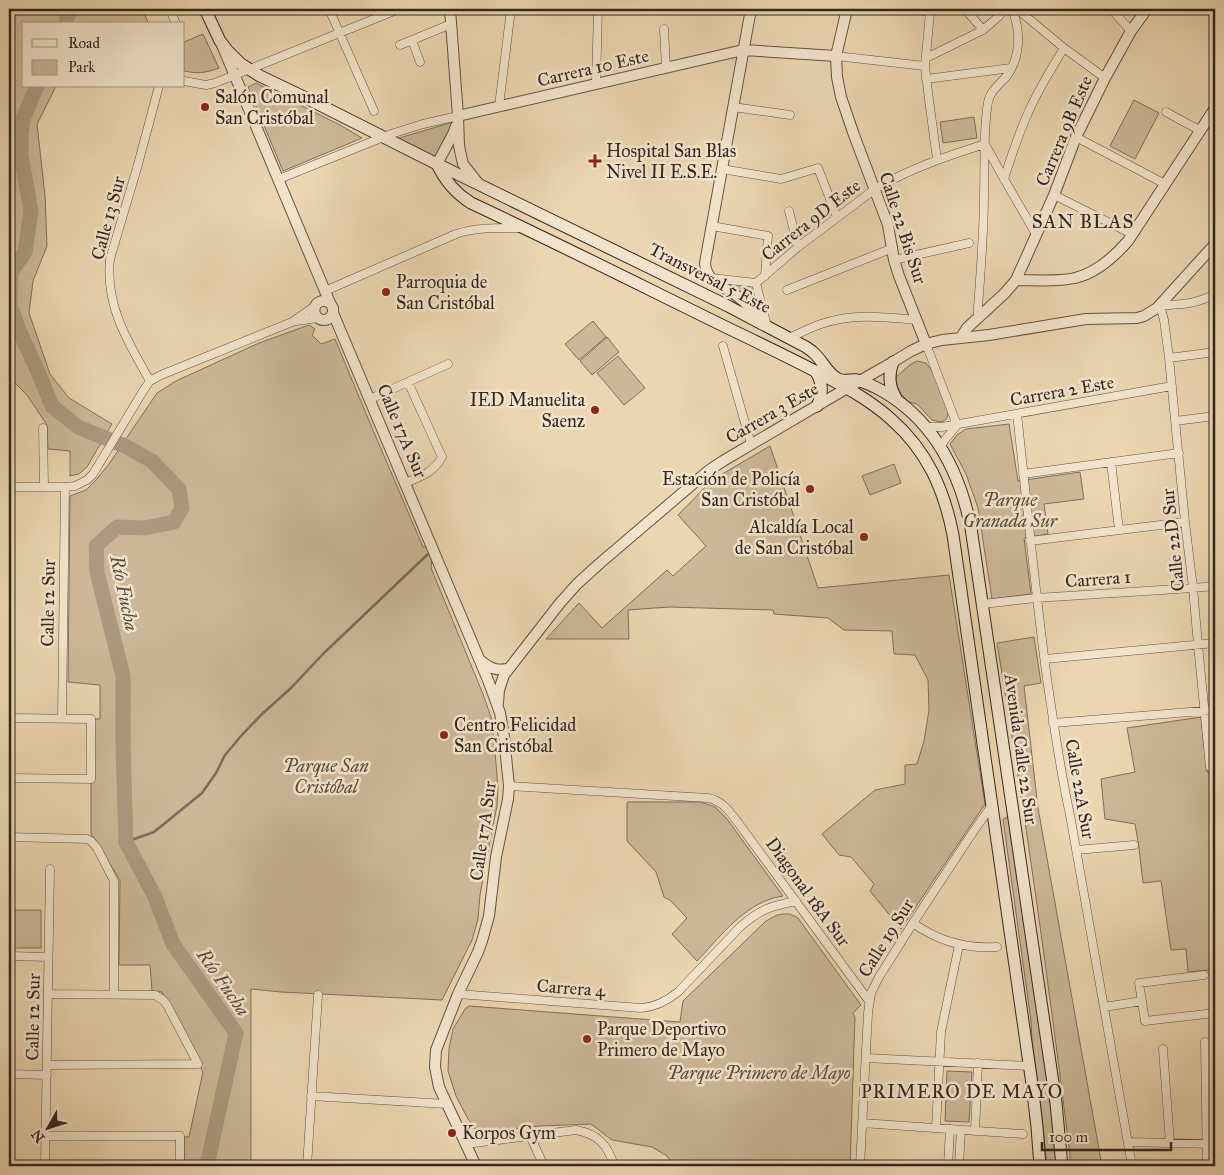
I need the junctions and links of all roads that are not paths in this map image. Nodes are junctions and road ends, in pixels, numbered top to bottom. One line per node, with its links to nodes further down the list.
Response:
1 (170, 9): 17 (street)
2 (205, 9): 24 (main road, Calle 17A Sur)
3 (329, 9): 22 (street)
4 (399, 9): 22 (street)
5 (450, 9): 18 (street)
6 (511, 9): 40 (street)
7 (598, 9): 38 (street)
8 (751, 9): 27 (street)
9 (847, 9): 28 (street, Calle 22 Bis Sur)
10 (916, 9): 30 (street)
11 (965, 9): 20 (street)
12 (1005, 9): 20 (street)
13 (1012, 9): 32 (street)
14 (1017, 9): 26 (street)
15 (1111, 9): 21 (street)
16 (1147, 9): 21 (street, Carrera 9B Este)
17 (175, 22)
18 (451, 24): 23 (street); 46 (street)
19 (664, 29): 31 (street)
20 (983, 30): 30 (street)
21 (1131, 31): 35 (street, Carrera 9B Este)
22 (339, 33): 33 (street); 43 (street)
23 (412, 40): 25 (street); 29 (street)
24 (220, 41): 33 (main road, Transversal 5 Este); 34 (street, Calle 17A Sur)
25 (400, 45)
26 (1064, 48): 35 (street); 55 (street)
27 (743, 50): 28 (street, Carrera 10 Este); 31 (street, Carrera 10 Este); 41 (street)
28 (836, 56): 30 (street, Carrera 10 Este); 59 (street, Calle 22 Bis Sur)
29 (420, 62)
30 (926, 62): 36 (street)
31 (666, 68): 38 (street, Carrera 10 Este)
32 (1011, 68): 36 (street); 50 (street)
33 (248, 69): 34 (street); 48 (main road, Transversal 5 Este)
34 (234, 75): 37 (street); 54 (street, Calle 17A Sur)
35 (1105, 78): 49 (street, Carrera 9B Este)
36 (926, 79): 51 (street)
37 (185, 81)
38 (596, 84): 40 (street, Carrera 10 Este)
39 (159, 88): 96 (street, Calle 13 Sur)
40 (499, 106): 46 (street, Carrera 10 Este)
41 (733, 107): 45 (street); 53 (street)
42 (1214, 110): 47 (street)
43 (374, 111)
44 (1166, 112): 47 (street)
45 (790, 115)
46 (458, 116): 48 (street, Carrera 10 Este); 52 (street); 56 (street)
47 (1199, 130): 57 (street)
48 (383, 137): 52 (main road, Transversal 5 Este); 54 (street, Carrera 10 Este)
49 (1076, 138): 57 (street); 60 (street, Carrera 9B Este)
50 (985, 144): 51 (street, Carrera 9D Este); 55 (street); 83 (street)
51 (937, 159): 59 (street, Carrera 9D Este)
52 (437, 164): 56 (main road, Transversal 5 Este); 65 (main road, Transversal 5 Este)
53 (722, 169): 63 (street); 64 (street)
54 (279, 179): 73 (street, Calle 17A Sur)
55 (1004, 179): 66 (street)
56 (478, 184): 86 (main road, Transversal 5 Este)
57 (1165, 184): 67 (street)
58 (9, 187): 61 (street)
59 (875, 189): 63 (street, Carrera 9D Este); 71 (street, Calle 22 Bis Sur)
60 (1054, 195): 66 (street, Carrera 9B Este); 67 (street)
61 (9, 210)
62 (789, 211): 70 (street)
63 (837, 217): 70 (street, Carrera 9D Este)
64 (712, 226): 74 (street); 75 (street)
65 (526, 228): 79 (street); 95 (main road, Transversal 5 Este)
66 (1036, 234): 76 (street, Carrera 9B Este)
67 (1132, 234): 76 (street)
68 (969, 243): 72 (street)
69 (1215, 244): 81 (street, Carrera 3 Este)
70 (798, 247): 74 (street, Carrera 9D Este)
71 (893, 248): 72 (street, Calle 22 Bis Sur); 78 (street)
72 (894, 260): 84 (street, Calle 22 Bis Sur)
73 (318, 276): 79 (street, Calle 17A Sur); 82 (street, Calle 17A Sur)
74 (765, 276): 77 (street, Carrera 9D Este)
75 (710, 278): 77 (street, Carrera 9D Este); 86 (street)
76 (1016, 280): 83 (street, Carrera 9B Este)
77 (756, 283): 86 (street)
78 (787, 290)
79 (325, 291): 82 (street, Calle 17A Sur)
80 (1215, 294): 81 (street)
81 (1160, 305): 87 (street, Carrera 3 Este); 92 (street, Calle 22D Sur)
82 (323, 310): 85 (street); 85 (street); 101 (street, Calle 17A Sur)
83 (978, 316): 87 (street, Carrera 9B Este)
84 (917, 320): 88 (street); 89 (street, Calle 22 Bis Sur)
85 (292, 322): 96 (street)
86 (765, 325): 88 (main road, Transversal 5 Este)
87 (962, 337): 89 (street, Carrera 3 Este)
88 (789, 338): 97 (main road, Transversal 5 Este)
89 (926, 344): 93 (street, Carrera 3 Este); 107 (street, Calle 22 Bis Sur)
90 (723, 346): 110 (street)
91 (1215, 352): 92 (street)
92 (1169, 358): 99 (street, Calle 22D Sur)
93 (893, 362): 97 (street, Carrera 3 Este); 102 (main road)
94 (448, 364): 98 (street)
95 (816, 372): 100 (main road, Transversal 5 Este); 103 (main road)
96 (150, 381): 118 (street)
97 (860, 381): 100 (street, Carrera 3 Este); 102 (main road, Avenida Calle 22 Sur)
98 (408, 382): 101 (street); 115 (street)
99 (1172, 386): 104 (street, Carrera 2 Este); 106 (street, Calle 22D Sur)
100 (848, 388): 103 (street, Carrera 3 Este); 140 (main road, Avenida Calle 22 Sur)
101 (370, 399): 115 (street, Calle 17A Sur)
102 (898, 402): 108 (main road, Avenida Calle 22 Sur)
103 (816, 406): 110 (street, Carrera 3 Este)
104 (1017, 414): 107 (street, Carrera 2 Este); 114 (street, Calle 22A Sur)
105 (1215, 416): 106 (street)
106 (1175, 421): 112 (street, Calle 22D Sur)
107 (957, 424): 108 (street, Carrera 2 Este); 111 (street)
108 (926, 427): 111 (main road, Avenida Calle 22 Sur)
109 (43, 428): 117 (street)
110 (751, 444): 130 (street, Carrera 3 Este)
111 (941, 448): 125 (main road, Avenida Calle 22 Sur)
112 (1178, 453): 113 (street); 119 (street, Calle 22D Sur)
113 (1111, 462): 114 (street); 120 (street)
114 (1024, 474): 121 (street, Calle 22A Sur)
115 (405, 483): 129 (street, Calle 17A Sur)
116 (9, 487): 117 (street)
117 (44, 487): 118 (street)
118 (65, 487): 135 (street, Calle 12 Sur)
119 (1185, 522): 120 (street); 123 (street, Calle 22D Sur)
120 (1120, 530): 121 (street)
121 (1030, 541): 124 (street, Calle 22A Sur)
122 (1215, 586): 123 (street, Carrera 1)
123 (1193, 588): 124 (street, Carrera 1); 127 (street, Calle 22D Sur)
124 (1036, 598): 125 (street, Carrera 1); 128 (street, Calle 22A Sur)
125 (983, 604): 194 (main road, Avenida Calle 22 Sur)
126 (1215, 643): 127 (street)
127 (1198, 645): 128 (street); 133 (street, Calle 22D Sur)
128 (1044, 659): 136 (street, Calle 22A Sur)
129 (480, 660): 130 (street); 131 (street, Calle 17A Sur)
130 (507, 669): 131 (street, Carrera 3 Este)
131 (498, 707): 139 (street, Calle 17A Sur)
132 (1215, 710): 133 (street)
133 (1204, 711): 136 (street); 137 (street, Calle 22D Sur)
134 (9, 718): 135 (street)
135 (62, 718): 138 (street)
136 (1053, 723): 143 (street, Calle 22A Sur)
137 (1214, 771)
138 (9, 778)
139 (509, 786): 145 (street, Diagonal 18A Sur); 154 (street, Calle 17A Sur)
140 (992, 805): 146 (street, Calle 19 Sur); 166 (main road, Avenida Calle 22 Sur)
141 (9, 837): 153 (street)
142 (1134, 845): 143 (street)
143 (1076, 850): 158 (street, Calle 22A Sur)
144 (50, 869): 150 (street, Calle 12 Sur)
145 (796, 901): 154 (street, Carrera 4); 157 (street, Diagonal 18A Sur)
146 (913, 923): 147 (street); 157 (street, Calle 19 Sur)
147 (959, 945): 148 (street); 163 (street)
148 (997, 947)
149 (9, 956): 150 (street)
150 (48, 957): 152 (street, Calle 12 Sur)
151 (1204, 975): 156 (street)
152 (48, 994): 153 (street); 165 (street, Calle 12 Sur)
153 (114, 994): 165 (street)
154 (458, 994): 170 (street, Calle 17A Sur)
155 (318, 995): 169 (street)
156 (1142, 1001): 158 (street); 159 (street)
157 (869, 1002): 162 (street, Calle 19 Sur)
158 (1104, 1007): 179 (street, Calle 22A Sur)
159 (1215, 1014)
160 (1205, 1042): 181 (street)
161 (1163, 1049): 180 (street)
162 (866, 1058): 163 (street); 171 (street, Calle 19 Sur)
163 (940, 1061): 164 (street); 172 (street)
164 (978, 1063): 166 (street); 175 (street)
165 (47, 1065): 168 (street, Calle 12 Sur)
166 (1029, 1066): 193 (main road, Avenida Calle 22 Sur)
167 (9, 1074): 168 (street)
168 (47, 1074): 177 (street, Calle 12 Sur)
169 (311, 1096): 170 (street); 186 (street)
170 (447, 1104): 182 (street, Calle 17A Sur)
171 (862, 1123): 172 (street); 190 (street, Calle 19 Sur)
172 (936, 1128): 173 (street)
173 (950, 1129): 174 (street); 191 (street)
174 (961, 1130): 175 (street); 192 (street)
175 (975, 1131): 176 (street)
176 (1023, 1134)
177 (46, 1136): 184 (street, Calle 12 Sur); 185 (street)
178 (530, 1136): 182 (street); 188 (street); 189 (street)
179 (1128, 1142): 180 (street); 195 (street, Calle 22A Sur)
180 (1170, 1143): 181 (street)
181 (1206, 1143): 183 (street); 196 (street)
182 (466, 1144): 187 (street, Calle 17A Sur)
183 (1215, 1144)
184 (46, 1166)
185 (180, 1166)
186 (307, 1166)
187 (476, 1166)
188 (544, 1166)
189 (614, 1166)
190 (860, 1166)
191 (948, 1166)
192 (959, 1166)
193 (1040, 1166)
194 (1062, 1166)
195 (1132, 1166)
196 (1207, 1166)

